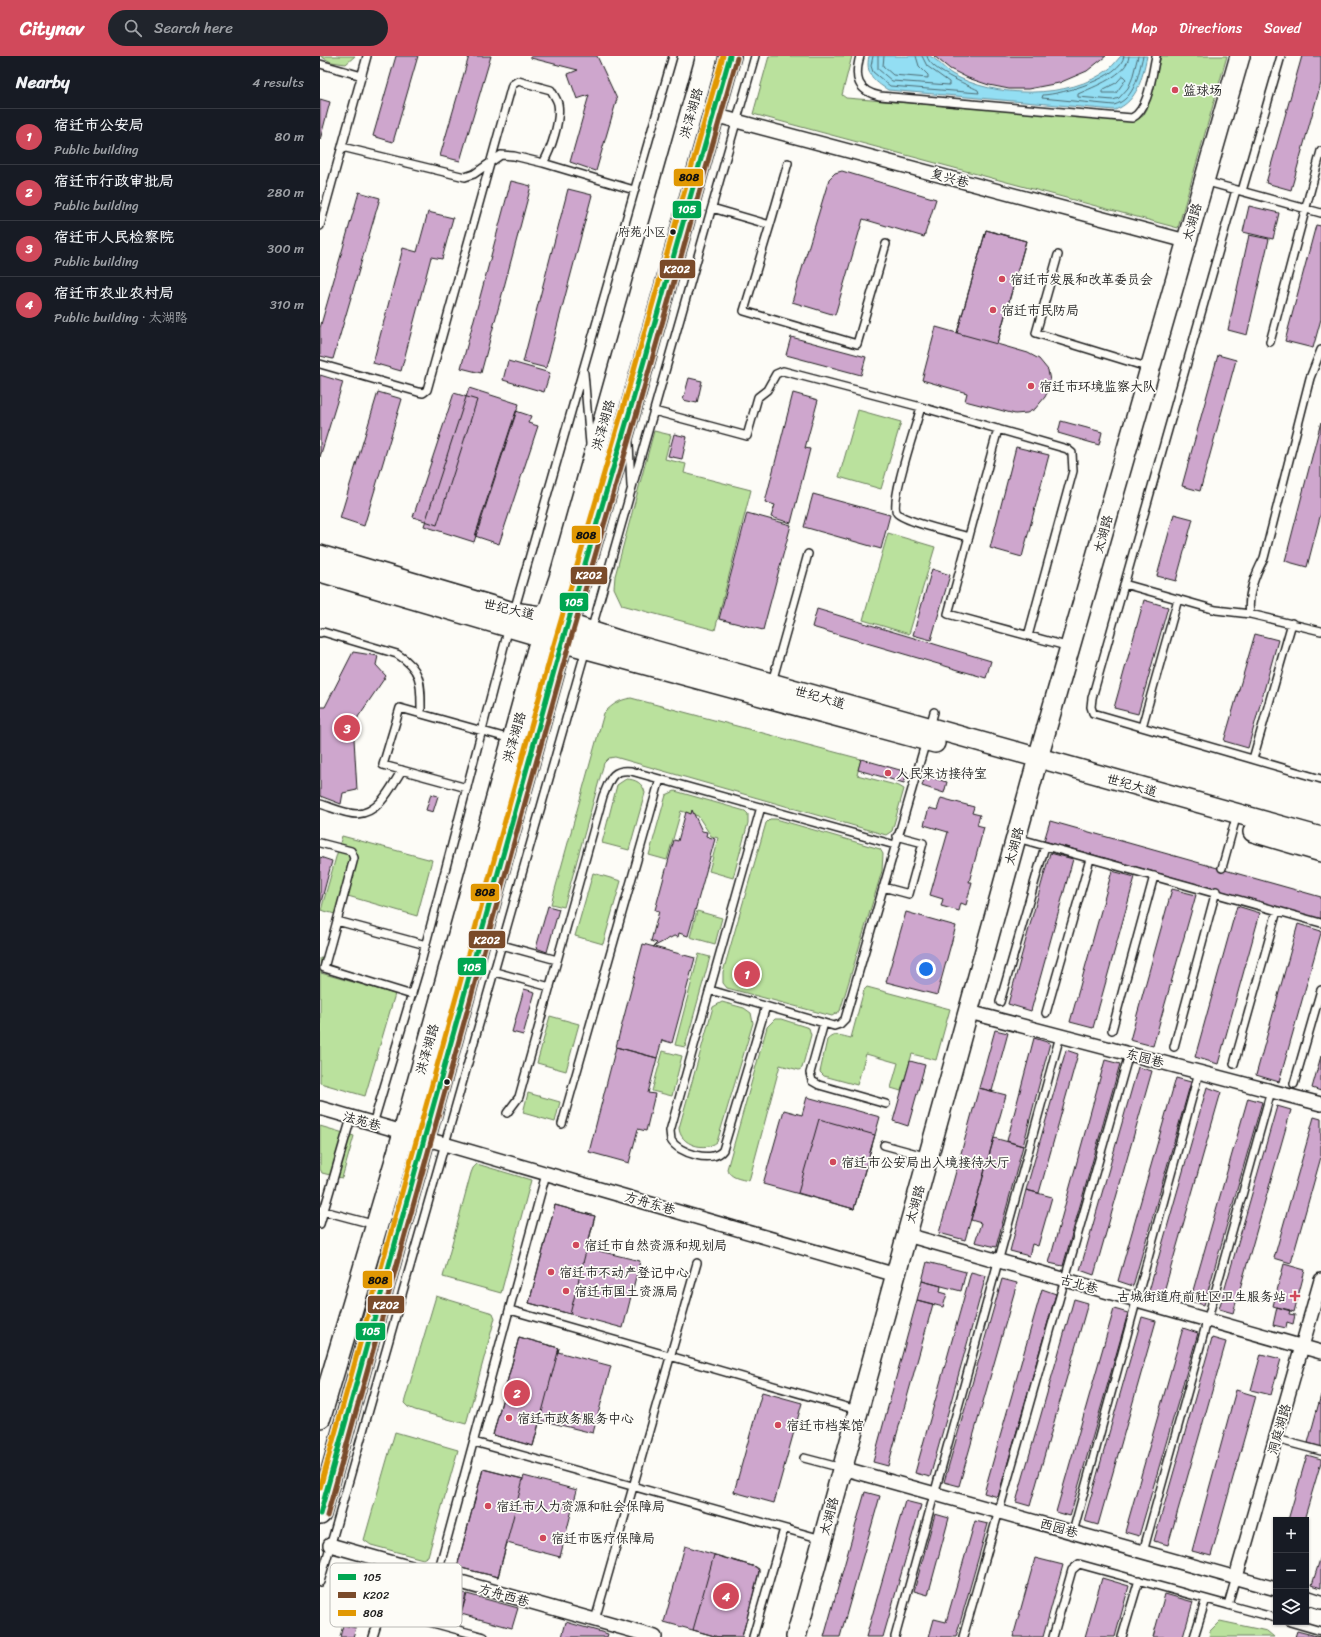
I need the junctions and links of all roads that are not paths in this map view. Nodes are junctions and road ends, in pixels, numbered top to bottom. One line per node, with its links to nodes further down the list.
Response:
1 (367, 56): 11 (lane)
2 (673, 56): 20 (lane)
3 (707, 56): 40 (main road, 洪泽湖路)
4 (730, 56): 12 (main road, 洪泽湖路)
5 (755, 56): 13 (lane)
6 (860, 56): 7 (lane)
7 (1156, 56)
8 (1240, 56): 19 (street, 太湖路)
9 (1281, 56): 21 (lane)
10 (320, 64): 11 (lane)
11 (362, 76): 14 (lane)
12 (714, 115): 13 (street, 复兴巷); 38 (main road, 洪泽湖路)
13 (737, 121): 22 (lane); 27 (street, 复兴巷)
14 (342, 147): 16 (lane); 26 (lane)
15 (1321, 151): 23 (lane)
16 (492, 160): 17 (lane); 17 (lane); 32 (lane)
17 (543, 163): 20 (lane)
18 (788, 163): 25 (lane)
19 (1204, 181): 21 (lane); 27 (street, 太湖路)
20 (634, 190): 34 (lane)
21 (1239, 191): 23 (lane); 45 (lane)
22 (712, 208): 25 (lane); 37 (lane)
23 (1305, 209): 24 (lane); 30 (lane)
24 (1321, 213)
25 (770, 225): 28 (lane)
26 (320, 226)
27 (1186, 241): 35 (street, 太湖路)
28 (886, 244)
29 (1058, 255): 35 (lane)
30 (1270, 342)
31 (1321, 350): 33 (lane)
32 (320, 364)
33 (1318, 365): 47 (lane)
34 (584, 367): 40 (lane); 49 (lane)
35 (1150, 368): 56 (street, 太湖路)
36 (921, 407): 37 (lane); 39 (lane); 42 (lane)
37 (654, 411): 41 (lane)
38 (628, 419): 41 (lane); 55 (main road, 洪泽湖路)
39 (998, 429): 42 (lane); 53 (lane)
40 (591, 466): 48 (main road, 洪泽湖路)
41 (631, 492): 55 (lane)
42 (969, 537): 53 (lane)
43 (808, 554): 57 (lane)
44 (320, 561): 49 (street, 世纪大道)
45 (1124, 584): 46 (lane); 60 (lane)
46 (1178, 599): 47 (lane); 60 (lane)
47 (1250, 614): 50 (lane)
48 (547, 617): 49 (street, 世纪大道); 54 (main road, 洪泽湖路); 55 (street, 世纪大道)
49 (511, 620): 54 (street, 世纪大道); 61 (lane)
50 (1292, 623): 51 (lane); 63 (lane)
51 (1321, 631)
52 (320, 633): 58 (lane)
53 (1028, 636): 56 (lane)
54 (542, 637): 55 (street, 世纪大道); 62 (main road, 洪泽湖路)
55 (580, 637): 57 (street, 世纪大道); 88 (lane); 116 (main road, 洪泽湖路)
56 (1070, 647): 64 (street, 太湖路)
57 (770, 690): 59 (street, 世纪大道)
58 (421, 714): 61 (lane); 65 (lane)
59 (930, 727): 64 (street, 世纪大道); 72 (lane)
60 (1142, 727): 63 (lane)
61 (482, 731): 62 (lane); 68 (lane)
62 (513, 740): 115 (main road, 洪泽湖路)
63 (1253, 759): 67 (lane)
64 (1037, 764): 71 (street, 世纪大道); 74 (street, 太湖路)
65 (402, 770): 68 (lane); 69 (lane)
66 (660, 779): 70 (lane); 89 (lane); 114 (lane)
67 (1321, 779)
68 (467, 788): 87 (lane)
69 (320, 804)
70 (761, 807): 76 (lane); 92 (lane)
71 (1236, 820): 73 (street, 世纪大道); 78 (street, 世纪大道); 80 (lane)
72 (897, 836): 76 (lane); 82 (lane)
73 (1321, 837)
74 (1016, 838): 77 (lane); 97 (street, 太湖路)
75 (320, 843): 85 (lane)
76 (895, 845): 82 (lane)
77 (1045, 846): 79 (lane); 95 (lane)
78 (1321, 852)
79 (1090, 859): 81 (lane); 98 (lane)
80 (1222, 868)
81 (1154, 876): 83 (lane); 100 (lane)
82 (883, 887): 99 (lane)
83 (1216, 892): 84 (lane); 102 (lane)
84 (1277, 911): 86 (lane); 104 (lane)
85 (337, 921): 87 (lane); 94 (lane)
86 (1321, 923)
87 (426, 945): 94 (lane)
88 (502, 945): 89 (lane); 90 (lane)
89 (557, 960): 91 (lane)
90 (495, 972): 91 (lane); 117 (lane)
91 (550, 987): 111 (lane)
92 (710, 990): 96 (lane); 96 (lane)
93 (1321, 990): 106 (lane)
94 (412, 995): 113 (lane)
95 (1000, 1002)
96 (766, 1006): 99 (lane)
97 (969, 1012): 101 (street, 东园巷); 119 (street, 太湖路)
98 (1046, 1013)
99 (824, 1023): 108 (lane)
100 (1112, 1030)
101 (1060, 1036): 103 (street, 东园巷); 125 (lane)
102 (1174, 1047)
103 (1129, 1054): 105 (street, 东园巷); 128 (lane)
104 (1234, 1064)
105 (1198, 1072): 107 (street, 东园巷); 130 (lane)
106 (1294, 1084)
107 (1271, 1091): 109 (street, 东园巷); 132 (lane)
108 (886, 1104)
109 (1321, 1104)
110 (320, 1108): 112 (street, 法苑巷)
111 (507, 1113)
112 (351, 1118): 113 (street, 法苑巷); 121 (lane)
113 (373, 1124): 115 (street, 法苑巷)
114 (562, 1124)
115 (404, 1133): 116 (street, 方舟东巷); 123 (main road, 洪泽湖路)
116 (424, 1139): 117 (street, 方舟东巷); 147 (main road, 洪泽湖路)
117 (445, 1144): 120 (street, 方舟东巷); 151 (lane)
118 (884, 1145): 119 (lane)
119 (929, 1157): 124 (street, 太湖路)
120 (546, 1174): 127 (street, 方舟东巷); 131 (lane)
121 (322, 1210): 122 (lane); 123 (lane)
122 (320, 1224)
123 (377, 1226): 136 (main road, 洪泽湖路)
124 (907, 1235): 125 (street, 古北巷); 127 (street, 太湖路)
125 (998, 1261): 128 (street, 古北巷); 145 (lane)
126 (697, 1263): 135 (lane)
127 (896, 1275): 137 (street, 太湖路)
128 (1065, 1280): 130 (street, 古北巷); 146 (lane)
129 (1321, 1280): 133 (street, 洞庭湖路)
130 (1137, 1300): 132 (street, 古北巷); 149 (lane)
131 (510, 1310): 135 (lane); 140 (lane)
132 (1208, 1320): 133 (street, 古北巷); 152 (lane)
133 (1302, 1346): 134 (street, 古北巷); 139 (street, 洞庭湖路)
134 (1321, 1352)
135 (670, 1355): 137 (lane); 144 (lane)
136 (322, 1400): 138 (main road, 洪泽湖路)
137 (858, 1410): 143 (street, 太湖路)
138 (320, 1417)
139 (1276, 1439): 141 (lane); 155 (street, 洞庭湖路)
140 (474, 1442): 144 (lane); 154 (lane)
141 (1321, 1451)
142 (804, 1458): 143 (lane)
143 (842, 1468): 145 (street, 西园巷); 150 (street, 太湖路)
144 (633, 1486): 148 (lane); 165 (lane)
145 (935, 1494): 146 (street, 西园巷); 176 (lane)
146 (998, 1512): 149 (street, 西园巷); 177 (lane)
147 (320, 1514)
148 (784, 1529): 150 (lane); 174 (lane)
149 (1073, 1532): 152 (street, 西园巷)
150 (823, 1539): 175 (street, 太湖路)
151 (330, 1545): 153 (street, 方舟西巷); 157 (lane)
152 (1143, 1552): 155 (street, 西园巷)
153 (392, 1563)
154 (441, 1563)
155 (1236, 1577): 159 (street, 西园巷); 163 (lane)
156 (1139, 1580): 161 (lane); 178 (lane); 179 (lane)
157 (320, 1582)
158 (462, 1583): 165 (street, 方舟西巷)
159 (1273, 1588)
160 (1309, 1598): 162 (street)
161 (1206, 1599): 163 (lane); 180 (lane)
162 (1321, 1602)
163 (1228, 1605): 164 (lane)
164 (1273, 1617)
165 (595, 1620): 173 (street, 方舟西巷)
166 (1300, 1625): 169 (lane)
167 (377, 1627): 171 (lane)
168 (439, 1627): 170 (lane)
169 (1321, 1631)
170 (461, 1634): 172 (lane)
171 (374, 1637)
172 (484, 1637)
173 (655, 1637)
174 (753, 1637)
175 (796, 1637)
176 (895, 1637)
177 (963, 1637)
178 (1053, 1637)
179 (1122, 1637)
180 (1194, 1637)

